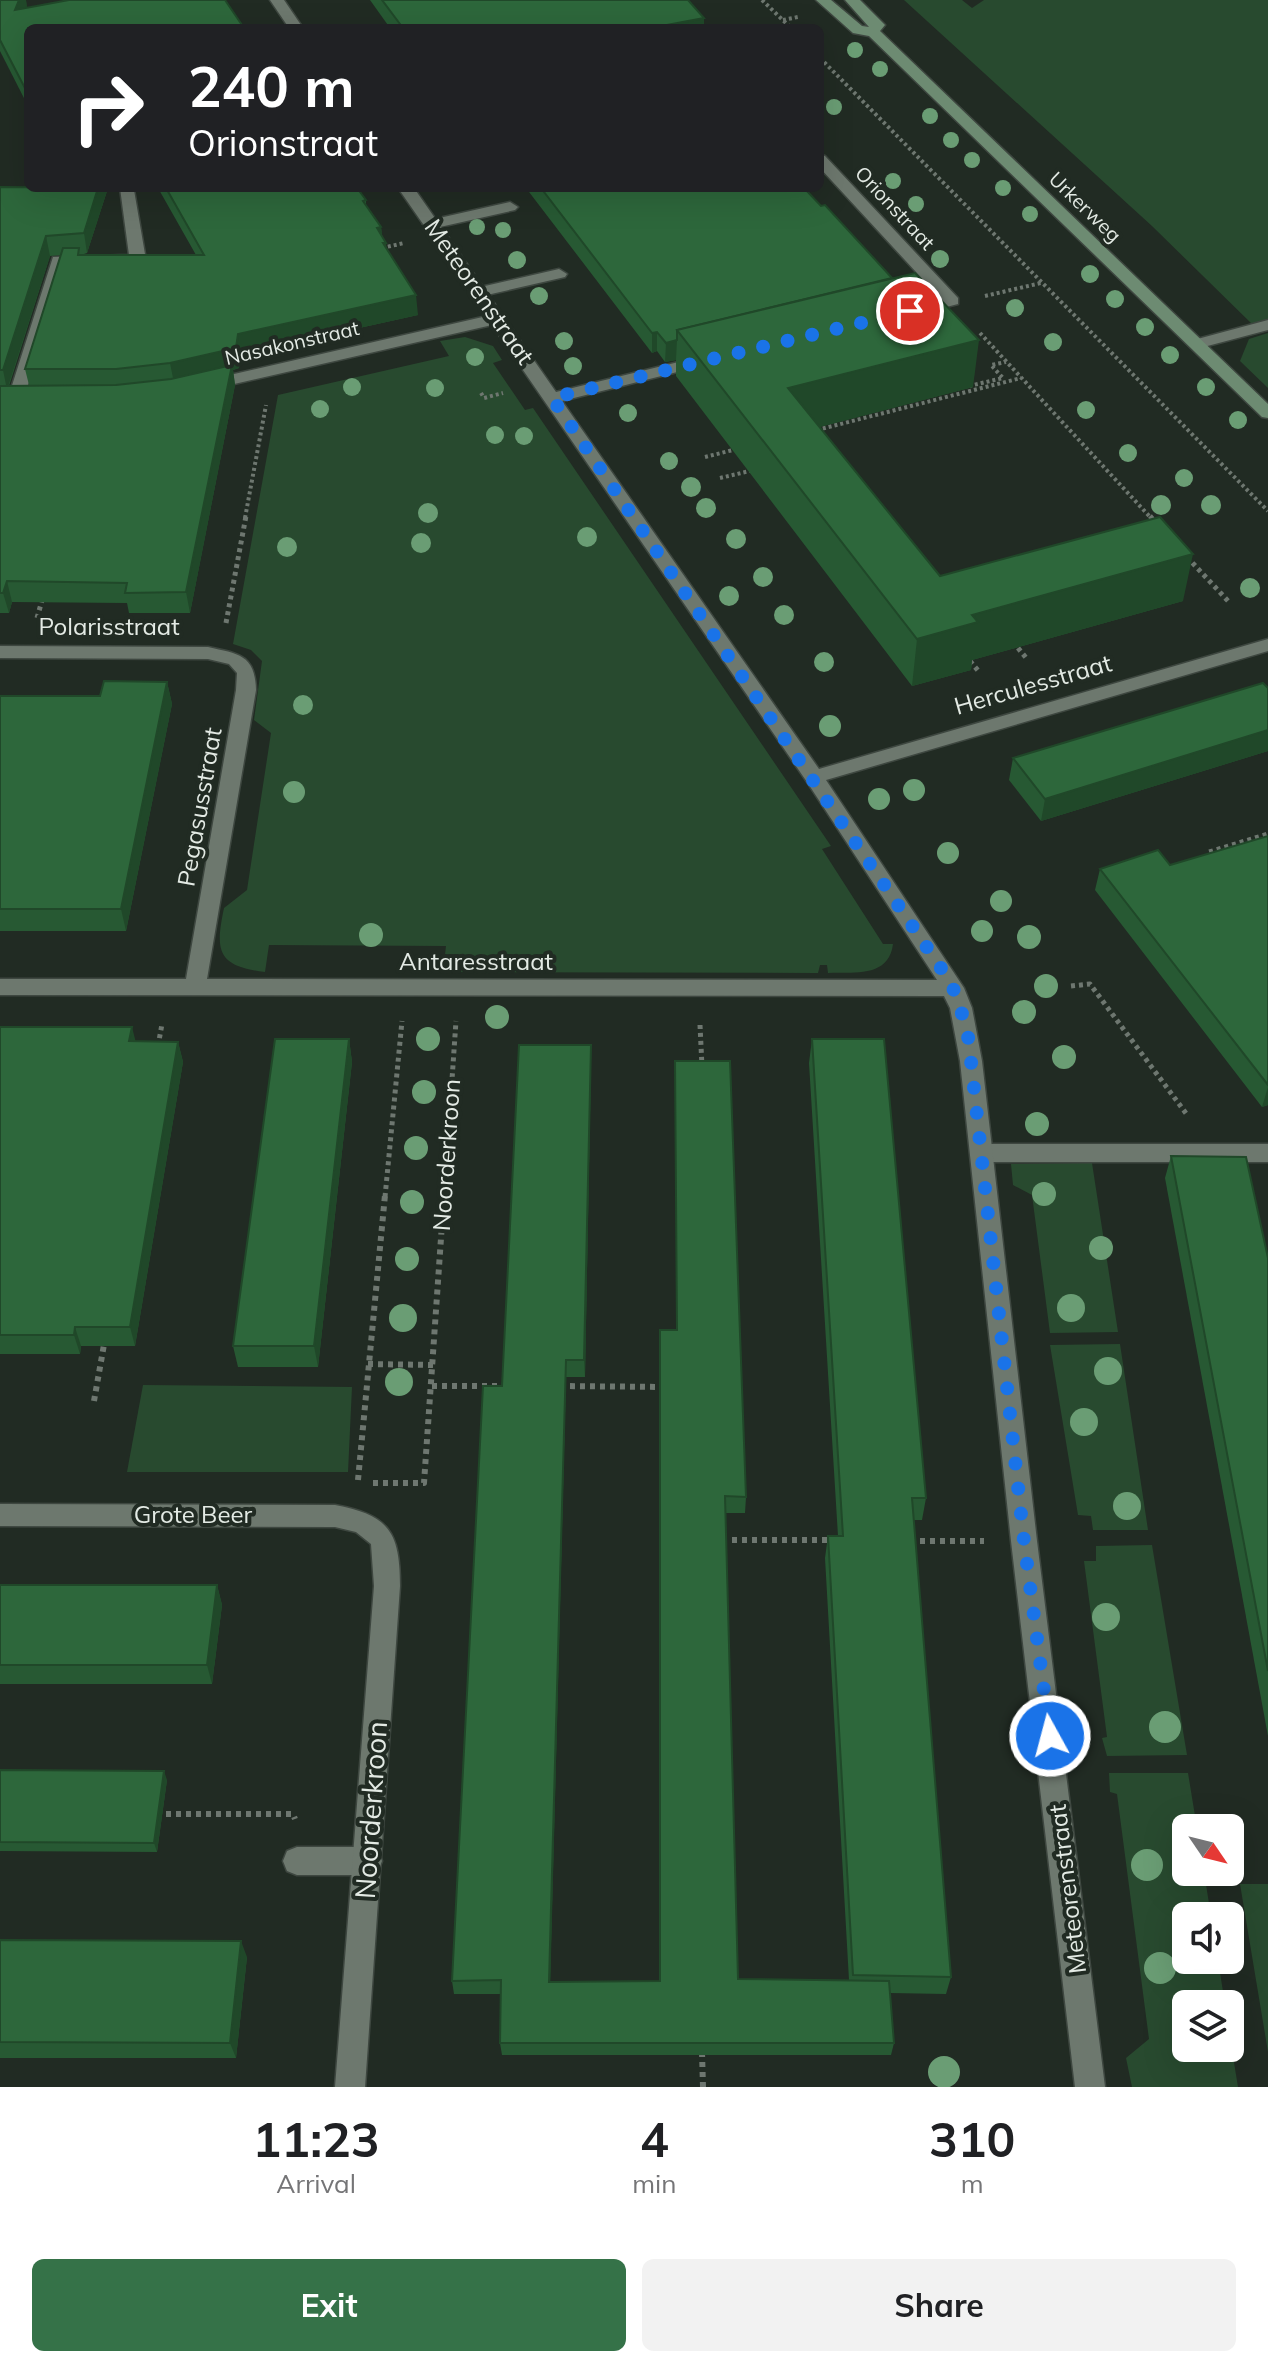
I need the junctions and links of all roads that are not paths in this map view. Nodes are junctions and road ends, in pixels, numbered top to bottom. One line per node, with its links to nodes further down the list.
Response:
1 (277, 0): 4 (street)
2 (823, 0): 5 (main road, Urkerweg)
3 (852, 0): 5 (main road, Urkerweg)
4 (293, 24)
5 (873, 32): 16 (main road, Urkerweg)
6 (824, 163): 13 (street, Orionstraat)
7 (126, 192): 19 (street)
8 (409, 192): 10 (street, Meteorenstraat)
9 (510, 207): 10 (street)
10 (431, 224): 12 (street, Meteorenstraat)
11 (565, 273): 12 (street)
12 (478, 292): 14 (street, Meteorenstraat)
13 (895, 315)
14 (496, 319): 18 (street, Nasakonstraat); 20 (street, Meteorenstraat)
15 (1268, 325): 16 (street)
16 (1196, 344): 21 (main road, Urkerweg)
17 (724, 356): 20 (street)
18 (193, 388)
19 (15, 398)
20 (552, 398): 25 (street, Meteorenstraat)
21 (1268, 413)
22 (1268, 645): 25 (street, Herculesstraat)
23 (0, 652): 24 (street, Polarisstraat)
24 (217, 654): 27 (street, Pegasusstraat)
25 (814, 777): 28 (street, Meteorenstraat)
26 (0, 987): 27 (street, Antaresstraat)
27 (195, 987): 28 (street, Antaresstraat)
28 (953, 988): 29 (street, Meteorenstraat)
29 (982, 1153): 30 (street); 36 (street, Meteorenstraat)
30 (1268, 1153)
31 (0, 1515): 32 (street, Grote Beer)
32 (380, 1536): 34 (street, Noorderkroon)
33 (297, 1861): 34 (street)
34 (368, 1861): 35 (street, Noorderkroon)
35 (350, 2087)
36 (1090, 2087)

